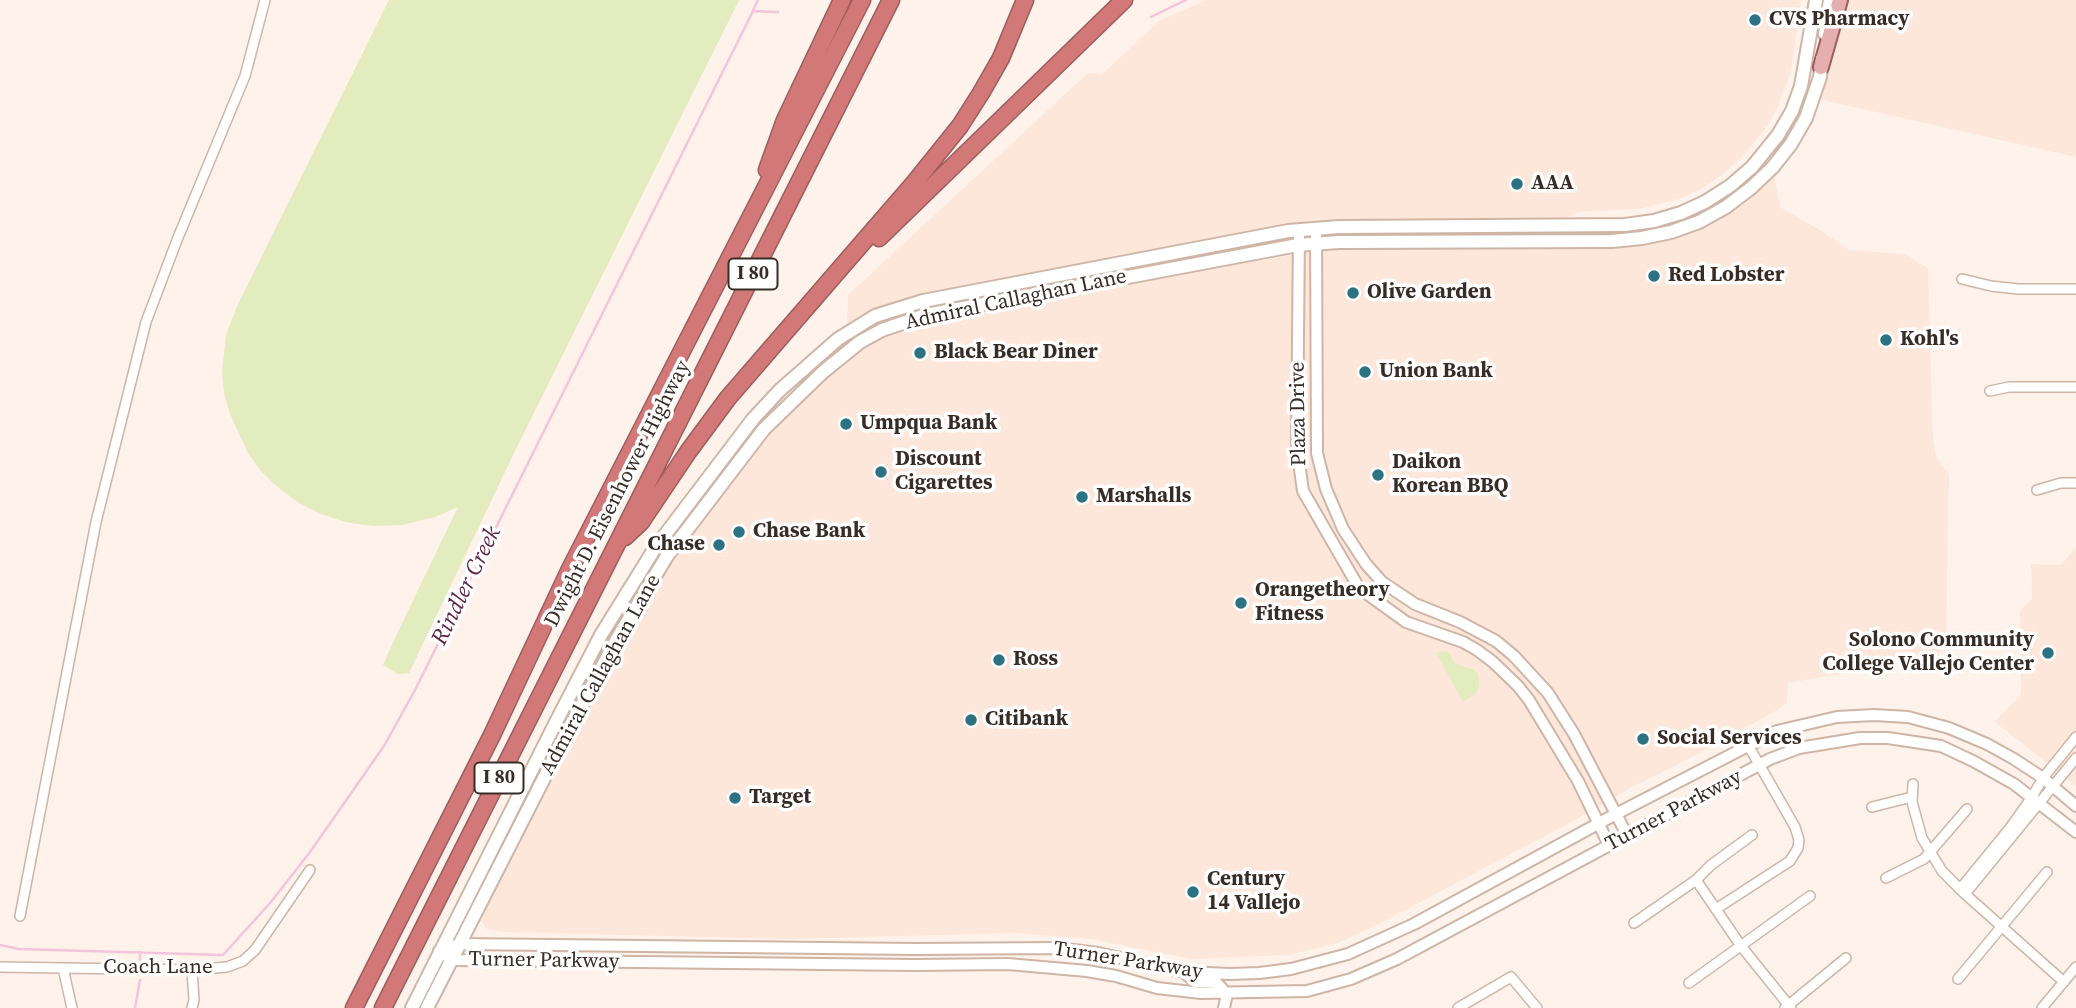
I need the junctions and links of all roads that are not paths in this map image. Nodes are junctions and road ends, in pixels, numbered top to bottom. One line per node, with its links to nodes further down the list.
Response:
1 (265, 0): 50 (street)
2 (842, 0): 11 (highway)
3 (862, 0): 11 (highway, Dwight D. Eisenhower Highway / I 80)
4 (891, 0): 23 (highway, Dwight D. Eisenhower Highway / I 80)
5 (1025, 0): 18 (highway)
6 (1124, 0): 18 (highway)
7 (1816, 0): 12 (main road, Admiral Callaghan Lane)
8 (1830, 0): 10 (main road, Admiral Callaghan Lane)
9 (1840, 0): 10 (main road)
10 (1821, 67): 14 (main road, Admiral Callaghan Lane)
11 (758, 201): 70 (highway, Dwight D. Eisenhower Highway / I 80)
12 (1316, 228): 13 (main road, Admiral Callaghan Lane); 14 (street, Plaza Drive)
13 (1298, 230): 15 (street, Plaza Drive); 55 (main road, Admiral Callaghan Lane)
14 (1315, 243): 15 (main road, Admiral Callaghan Lane); 36 (street, Plaza Drive)
15 (1298, 245): 37 (street, Plaza Drive); 53 (main road, Admiral Callaghan Lane)
16 (1962, 279): 17 (street)
17 (2076, 289)
18 (808, 305): 23 (highway)
19 (2076, 387): 20 (street)
20 (1990, 391)
21 (2076, 483): 22 (street)
22 (2037, 490)
23 (615, 547): 71 (highway, Dwight D. Eisenhower Highway / I 80)
24 (2076, 737): 28 (street)
25 (1748, 745): 27 (street); 28 (street, Turner Parkway); 36 (street, Turner Parkway)
26 (2076, 758): 30 (street)
27 (1760, 764): 32 (street, Turner Parkway); 39 (street, Turner Parkway); 49 (street)
28 (2043, 778): 30 (street, Turner Parkway); 32 (street)
29 (1913, 784): 31 (street)
30 (2054, 786): 32 (street); 33 (street, Turner Parkway)
31 (1913, 797): 34 (street); 42 (street)
32 (2036, 800): 38 (street, Turner Parkway); 47 (street)
33 (2076, 806)
34 (1872, 807)
35 (1967, 809): 42 (street)
36 (1616, 814): 37 (street, Turner Parkway); 39 (street, Plaza Drive)
37 (1599, 823): 41 (street, Plaza Drive); 62 (street, Turner Parkway)
38 (2076, 832)
39 (1627, 835): 41 (street, Turner Parkway)
40 (1752, 835): 46 (street)
41 (1609, 845): 66 (street, Turner Parkway)
42 (1930, 853): 45 (street); 47 (street)
43 (310, 870): 61 (street, Coach Lane)
44 (2046, 872): 52 (street)
45 (1886, 878)
46 (1696, 880): 49 (street); 51 (street)
47 (1962, 892): 52 (street)
48 (1810, 896): 54 (street)
49 (1716, 909): 54 (street)
50 (20, 915)
51 (1634, 923)
52 (2002, 927): 63 (street); 64 (street)
53 (460, 944): 55 (street, Turner Parkway); 57 (main road, Admiral Callaghan Lane); 62 (street, Turner Parkway)
54 (1741, 947): 65 (street); 67 (street)
55 (439, 951): 57 (street, Turner Parkway); 72 (main road, Admiral Callaghan Lane)
56 (1846, 958): 67 (street)
57 (452, 960): 66 (street, Turner Parkway); 73 (main road, Admiral Callaghan Lane)
58 (0, 967): 60 (street, Coach Lane)
59 (2076, 967): 64 (street)
60 (63, 968): 61 (street, Coach Lane); 68 (street)
61 (192, 970): 69 (street)
62 (1184, 972): 66 (street)
63 (1958, 979)
64 (2064, 982): 77 (street)
65 (1689, 983)
66 (1227, 994): 74 (street)
67 (1788, 1007)
68 (72, 1008)
69 (192, 1008)
70 (354, 1008)
71 (383, 1008)
72 (412, 1008)
73 (428, 1008)
74 (1224, 1008)
75 (1458, 1008): 76 (street)
76 (1537, 1008)
77 (2042, 1008)

